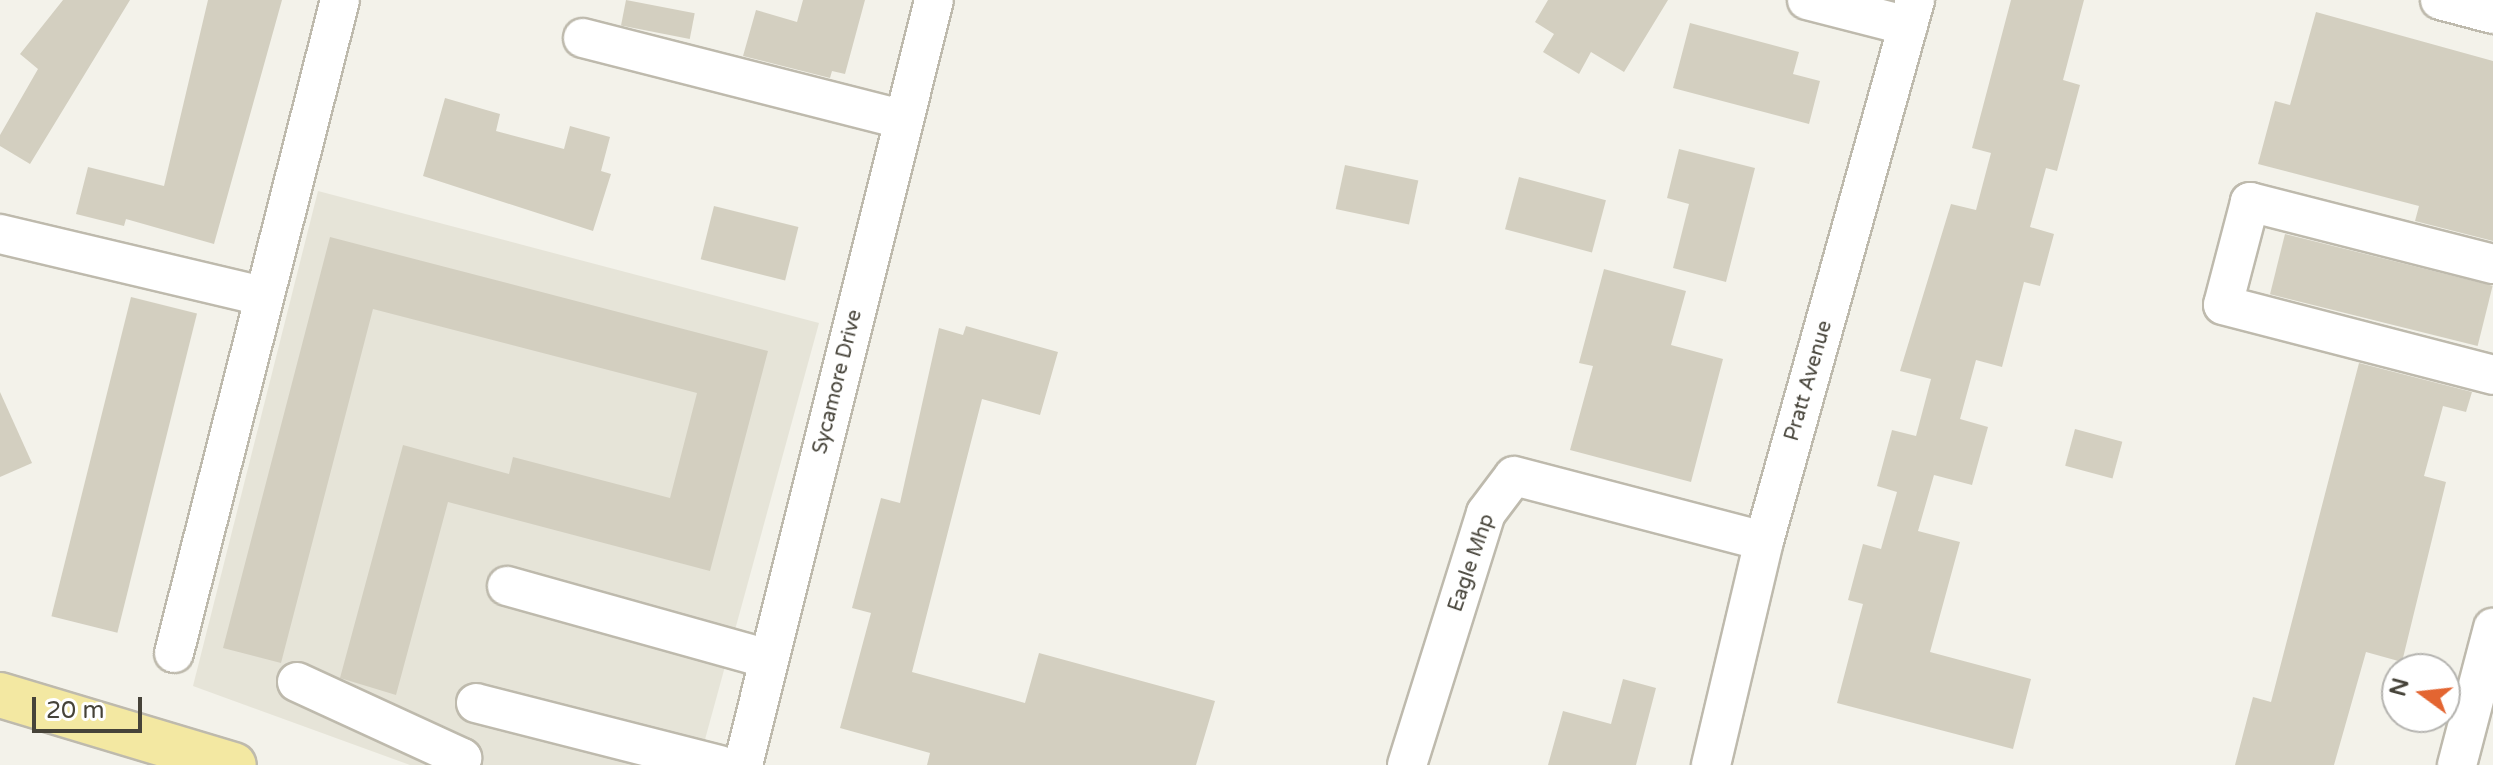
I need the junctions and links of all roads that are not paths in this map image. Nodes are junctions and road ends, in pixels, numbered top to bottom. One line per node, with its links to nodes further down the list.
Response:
1 (340, 0): 11 (street)
2 (934, 0): 8 (street, Sycamore Drive)
3 (1807, 0): 5 (street)
4 (2440, 0): 6 (street)
5 (1912, 13): 13 (street, Pratt Avenue)
6 (2493, 14)
7 (583, 38): 8 (street)
8 (904, 120): 17 (street, Sycamore Drive)
9 (0, 234): 11 (street)
10 (2493, 264): 12 (street)
11 (262, 296): 16 (street)
12 (2493, 375)
13 (1764, 541): 25 (street, Eagle Mhp); 26 (street, Pratt Avenue)
14 (507, 586): 17 (street)
15 (2493, 628): 27 (street)
16 (174, 653)
17 (769, 659): 24 (street, Sycamore Drive)
18 (297, 682): 21 (street)
19 (0, 695): 22 (main road)
20 (476, 703): 23 (street)
21 (461, 762)
22 (234, 765)
23 (720, 765)
24 (743, 765)
25 (1407, 765)
26 (1711, 765)
27 (2457, 765)

